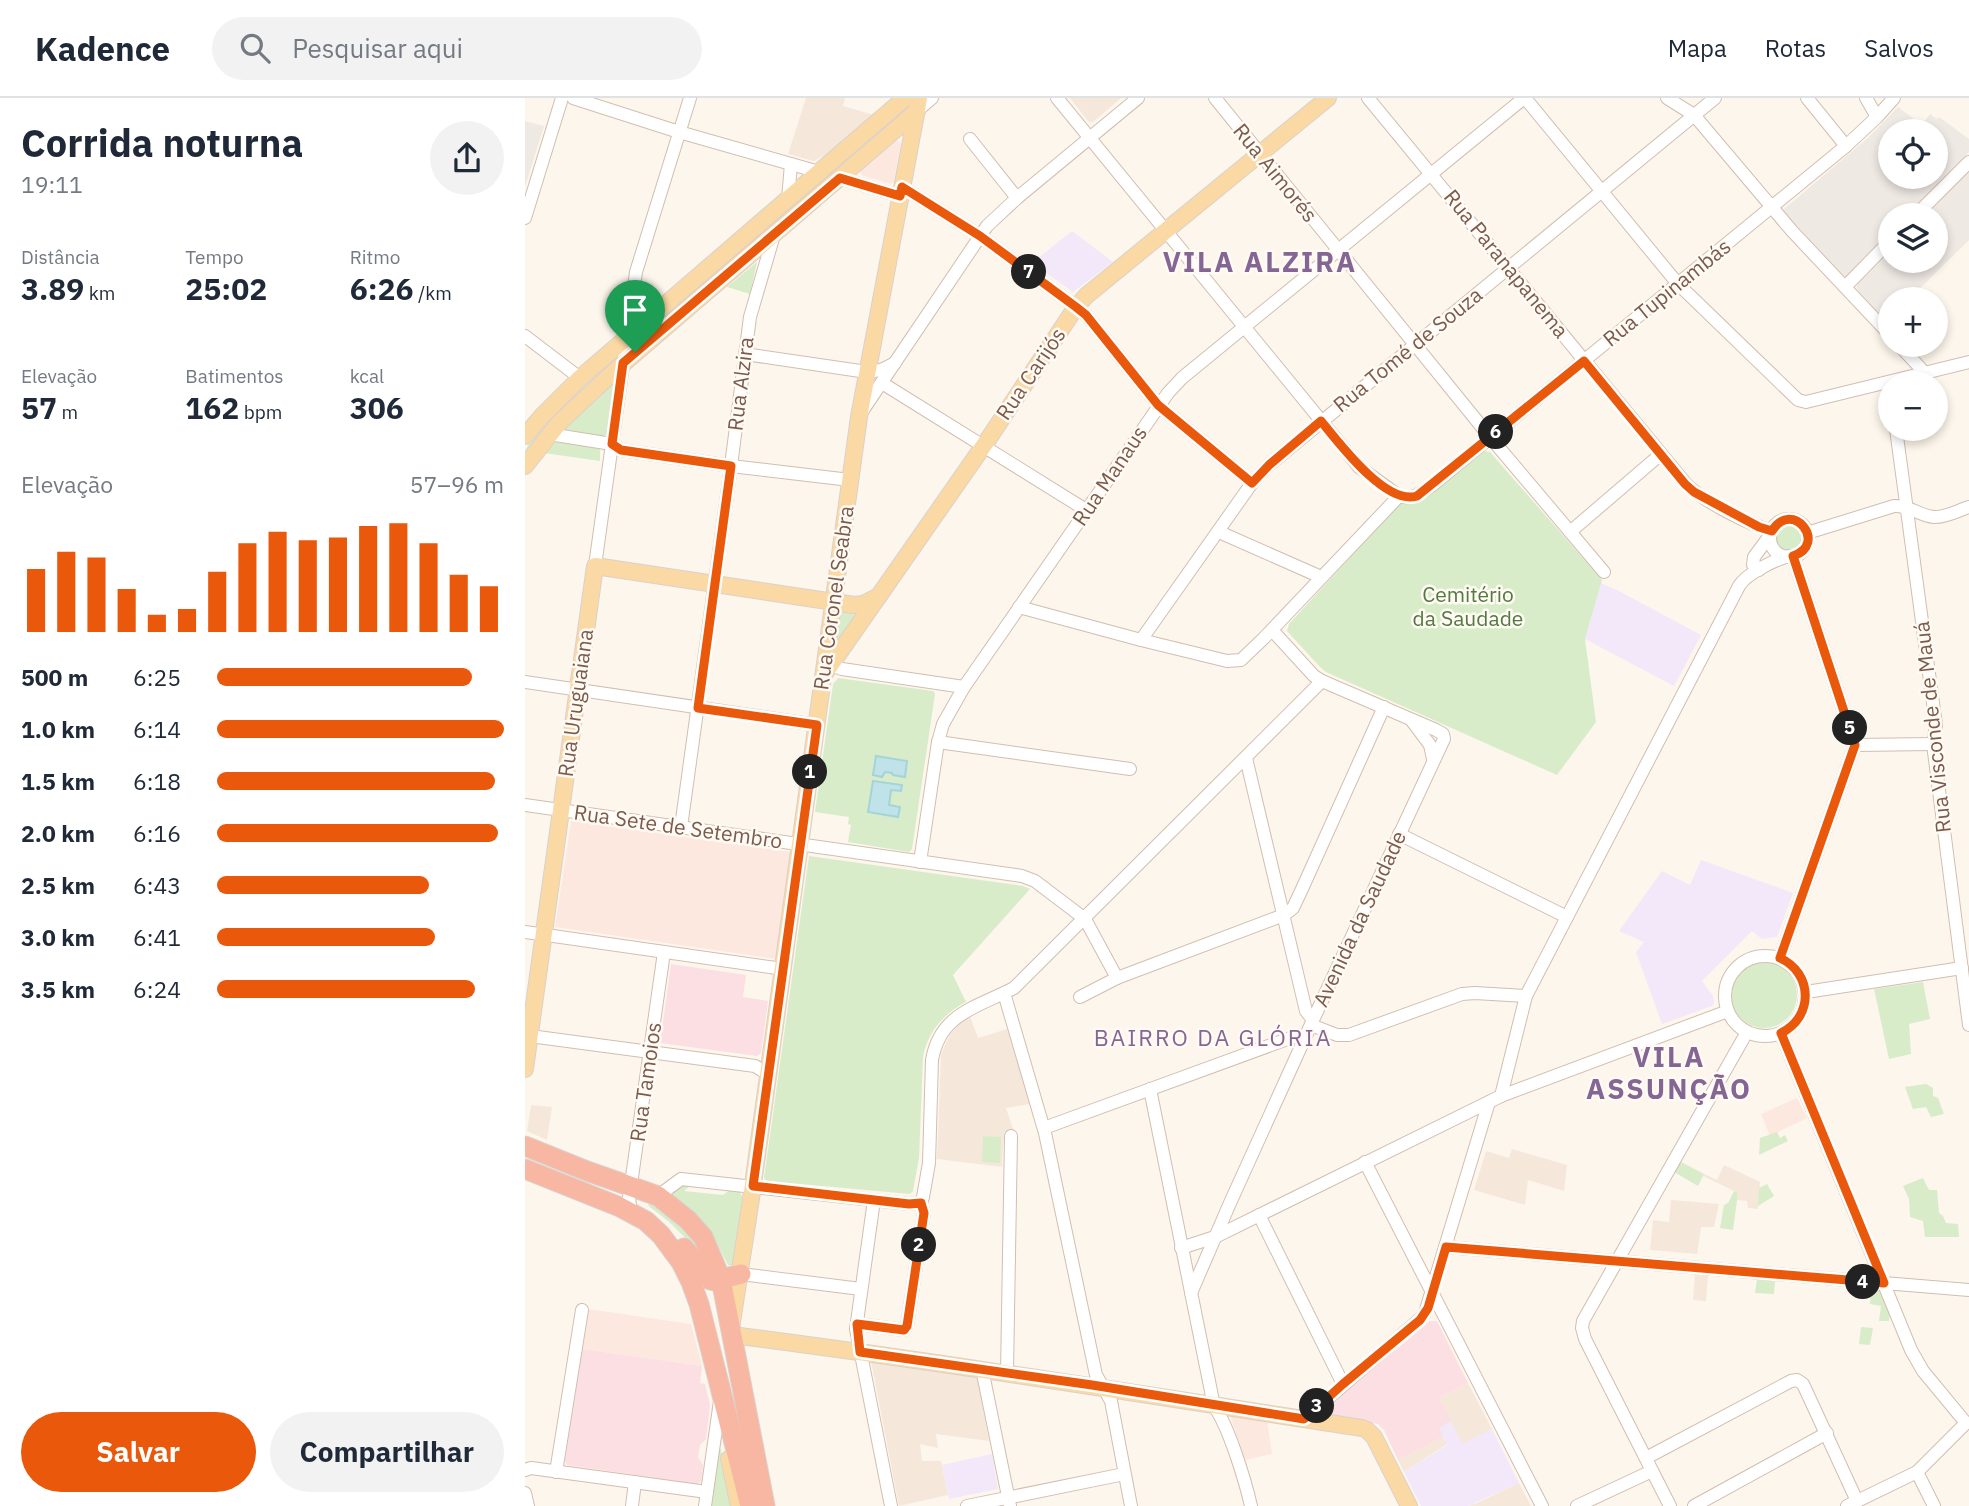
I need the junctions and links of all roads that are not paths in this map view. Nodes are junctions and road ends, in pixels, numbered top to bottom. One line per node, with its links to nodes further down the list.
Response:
1 (562, 98): 36 (street)
2 (573, 98): 20 (street)
3 (690, 98): 20 (street, Rua Uruguaiana)
4 (905, 98): 27 (main road)
5 (932, 98): 17 (street)
6 (1057, 98): 21 (street)
7 (1138, 98): 21 (street, Rua Coronel Seabra)
8 (1215, 98): 24 (street, Rua Aimorés)
9 (1328, 98): 24 (main road, Rua Carijós)
10 (1369, 98): 28 (street, Rua Paranapanema)
11 (1525, 98): 28 (street, Rua Manaus); 30 (street)
12 (1667, 98): 18 (street)
13 (1715, 98): 18 (street, Rua Tomé de Souza)
14 (1807, 98): 23 (street)
15 (1866, 98): 19 (street)
16 (1894, 98): 19 (street, Rua Tupinambás)
17 (918, 105): 29 (main road); 31 (main road)
18 (1694, 116): 30 (street, Rua Tomé de Souza); 35 (street)
19 (1877, 117): 23 (street, Rua Tupinambás)
20 (679, 132): 26 (street); 49 (street, Rua Uruguaiana)
21 (1089, 138): 32 (street, Rua Coronel Seabra); 37 (street)
22 (970, 139): 32 (street)
23 (1846, 146): 35 (street, Rua Tupinambás)
24 (1260, 154): 37 (main road, Rua Carijós); 40 (street, Rua Aimorés)
25 (1969, 162): 34 (street)
26 (791, 164): 27 (street); 33 (street)
27 (819, 172): 33 (main road)
28 (1431, 173): 40 (street, Rua Manaus); 42 (street, Rua Paranapanema)
29 (840, 178): 31 (street); 38 (main road)
30 (1601, 190): 42 (street, Rua Tomé de Souza); 43 (street)
31 (901, 191): 39 (street); 59 (main road)
32 (1017, 198): 39 (street, Rua Coronel Seabra)
33 (788, 199): 49 (main road)
34 (1928, 203)
35 (1772, 208): 43 (street, Rua Tupinambás); 44 (street)
36 (525, 218)
37 (1165, 231): 45 (main road, Rua Carijós); 47 (street)
38 (773, 235): 51 (street, Rua Alzira); 55 (main road)
39 (980, 236): 45 (street); 56 (street, Rua Coronel Seabra)
40 (1338, 250): 47 (street, Rua Manaus); 50 (street, Rua Aimorés)
41 (1878, 254): 44 (street)
42 (1509, 267): 50 (street, Rua Tomé de Souza); 53 (street, Rua Paranapanema)
43 (1678, 285): 53 (street, Rua Tupinambás); 62 (street)
44 (1845, 287): 46 (street)
45 (1076, 307): 63 (street); 71 (main road, Rua Carijós)
46 (1878, 322)
47 (1245, 327): 63 (street, Rua Manaus); 65 (street)
48 (525, 336): 60 (street)
49 (626, 338): 55 (street, Rua Uruguaiana); 60 (main road)
50 (1415, 345): 65 (street, Rua Tomé de Souza); 68 (street, Rua Aimorés)
51 (745, 354): 59 (street); 74 (street, Rua Alzira)
52 (1910, 357): 57 (street)
53 (1584, 361): 68 (street, Rua Tupinambás); 72 (street, Rua Paranapanema)
54 (1969, 362): 58 (street)
55 (623, 363): 66 (main road); 70 (street, Rua Uruguaiana)
56 (895, 363): 59 (street); 61 (street, Rua Coronel Seabra)
57 (1923, 371)
58 (1933, 371)
59 (867, 372): 64 (main road)
60 (580, 378): 67 (main road)
61 (882, 383): 64 (street, Rua Coronel Seabra); 71 (street)
62 (1878, 385)
63 (1158, 405): 76 (street); 80 (street, Rua Manaus)
64 (859, 417): 75 (main road, Rua Coronel Seabra)
65 (1321, 421): 76 (street, Rua Tomé de Souza); 77 (street)
66 (549, 434): 70 (street); 73 (main road)
67 (525, 436)
68 (1490, 437): 77 (street, Rua Tupinambás); 82 (street, Rua Aimorés)
69 (1898, 441): 79 (street, Rua Visconde de Mauá)
70 (612, 444): 74 (street); 86 (street, Rua Uruguaiana)
71 (983, 446): 80 (street); 91 (main road, Rua Carijós)
72 (1661, 454): 82 (street); 83 (street, Rua Paranapanema)
73 (525, 466)
74 (731, 466): 75 (street); 90 (street, Rua Alzira)
75 (850, 480): 92 (main road, Rua Coronel Seabra)
76 (1252, 483): 81 (street, Rua Tomé de Souza)
77 (1399, 496): 89 (street)
78 (1969, 507): 79 (street)
79 (1907, 508): 84 (street); 107 (street, Rua Visconde de Mauá)
80 (1086, 510): 94 (street, Rua Manaus)
81 (1219, 532): 89 (street); 97 (street, Rua Tomé de Souza)
82 (1570, 532): 88 (street, Rua Aimorés)
83 (1771, 533): 84 (street); 85 (street); 87 (street)
84 (1807, 533): 85 (street)
85 (1791, 556): 87 (street); 108 (street)
86 (595, 566): 90 (main road); 102 (main road, Rua Uruguaiana)
87 (1759, 570): 118 (street)
88 (1604, 572)
89 (1321, 577): 96 (street)
90 (714, 584): 92 (main road); 103 (street, Rua Alzira)
91 (879, 596): 93 (main road); 95 (main road, Rua Carijós)
92 (834, 603): 93 (main road); 98 (main road, Rua Coronel Seabra)
93 (854, 605): 95 (main road)
94 (1019, 607): 97 (street); 101 (street, Rua Manaus)
95 (859, 625): 98 (main road, Rua Carijós)
96 (1272, 630): 97 (street); 99 (street)
97 (1141, 640)
98 (827, 670): 101 (street); 105 (main road, Rua Coronel Seabra)
99 (1322, 681): 104 (street); 109 (street)
100 (525, 682): 102 (street)
101 (964, 687): 106 (street, Rua Manaus)
102 (578, 690): 103 (street); 112 (main road, Rua Uruguaiana)
103 (698, 708): 105 (street); 113 (street, Rua Alzira)
104 (1384, 708): 114 (street, Avenida da Saudade); 117 (street)
105 (817, 725): 115 (main road, Rua Coronel Seabra)
106 (938, 742): 110 (street); 116 (street, Rua Manaus)
107 (1933, 744): 108 (street); 124 (street, Rua Visconde de Mauá)
108 (1855, 745): 123 (street)
109 (1246, 758): 117 (street); 119 (street)
110 (1130, 769)
111 (525, 805): 112 (street, Rua Sete de Setembro)
112 (562, 810): 113 (street, Rua Sete de Setembro); 121 (main road, Rua Uruguaiana)
113 (681, 827): 115 (street, Rua Sete de Setembro)
114 (1399, 834): 118 (street); 132 (street, Avenida da Saudade)
115 (801, 844): 116 (street, Rua Sete de Setembro); 125 (main road, Rua Coronel Seabra)
116 (921, 862): 119 (street, Rua Sete de Setembro)
117 (1284, 915): 126 (street); 132 (street)
118 (1566, 917): 129 (street)
119 (1086, 919): 126 (street, Rua Sete de Setembro); 128 (street)
120 (525, 932): 121 (street)
121 (544, 934): 122 (street); 136 (main road, Rua Uruguaiana)
122 (664, 952): 125 (street); 138 (street, Rua Tamoios)
123 (1780, 958): 127 (street); 131 (street)
124 (1962, 968): 127 (street); 133 (street, Rua Visconde de Mauá)
125 (783, 969): 139 (main road, Rua Coronel Seabra)
126 (1117, 978): 130 (street)
127 (1806, 992): 135 (street)
128 (1004, 993): 145 (street); 154 (street)
129 (1526, 996): 132 (street); 144 (street)
130 (1080, 997)
131 (1728, 1011): 134 (street); 144 (street)
132 (1312, 1023): 137 (street, Avenida da Saudade)
133 (1969, 1025)
134 (1748, 1032): 135 (street); 162 (street)
135 (1781, 1033): 166 (street)
136 (530, 1036): 138 (street); 141 (main road, Rua Uruguaiana)
137 (1305, 1038): 143 (street); 155 (street, Avenida da Saudade)
138 (650, 1052): 140 (street); 150 (street, Rua Tamoios)
139 (772, 1053): 140 (street); 142 (main road, Rua Coronel Seabra)
140 (755, 1066): 142 (street)
141 (525, 1069)
142 (768, 1077): 151 (main road, Rua Coronel Seabra)
143 (1150, 1089): 145 (street); 161 (street)
144 (1495, 1099): 148 (street); 160 (street)
145 (1044, 1128): 178 (street)
146 (1011, 1136): 176 (street)
147 (525, 1146): 150 (highway)
148 (1365, 1163): 157 (street); 169 (street)
149 (525, 1169): 156 (highway)
150 (631, 1186): 152 (highway); 156 (street, Rua Tamoios)
151 (753, 1186): 152 (street); 153 (street); 164 (main road, Rua Coronel Seabra)
152 (658, 1196): 165 (highway)
153 (874, 1200): 154 (street); 167 (street)
154 (921, 1203): 172 (street)
155 (1230, 1203): 157 (street); 159 (street, Avenida da Saudade)
156 (631, 1212): 158 (highway)
157 (1254, 1217): 159 (street); 177 (street)
158 (653, 1226): 163 (highway); 179 (highway)
159 (1216, 1237): 161 (street); 170 (street, Avenida da Saudade)
160 (1446, 1247): 162 (street); 169 (street)
161 (1181, 1248): 170 (street)
162 (1616, 1261): 166 (street); 185 (street)
163 (694, 1262): 165 (highway); 173 (highway)
164 (741, 1273): 165 (highway); 167 (street); 173 (main road, Rua Coronel Seabra)
165 (721, 1279): 173 (highway)
166 (1884, 1283): 168 (street); 183 (street)
167 (861, 1289): 172 (street)
168 (1969, 1290)
169 (1432, 1292): 177 (street); 207 (street)
170 (1191, 1293): 180 (street)
171 (582, 1310): 188 (street)
172 (857, 1324): 174 (street)
173 (732, 1332): 174 (main road); 201 (highway)
174 (860, 1352): 175 (main road); 202 (street)
175 (982, 1369): 176 (main road); 194 (street)
176 (1007, 1373): 178 (main road)
177 (1343, 1384): 181 (street)
178 (1104, 1388): 180 (main road); 190 (street)
179 (721, 1390): 182 (highway); 192 (street)
180 (1214, 1406): 181 (main road); 205 (street)
181 (1304, 1419): 206 (main road)
182 (729, 1421): 199 (main road); 200 (highway)
183 (1968, 1421): 189 (street)
184 (1827, 1433): 185 (street); 195 (street); 210 (street)
185 (1646, 1458): 187 (street)
186 (525, 1470): 188 (street)
187 (1652, 1471): 208 (street); 209 (street)
188 (556, 1472): 191 (street)
189 (1917, 1472): 195 (street); 211 (street)
190 (1124, 1474): 194 (street); 204 (street)
191 (635, 1482): 192 (street); 197 (street)
192 (707, 1492): 198 (street)
193 (525, 1493): 196 (street)
194 (1009, 1502): 203 (street)
195 (1851, 1504)
196 (528, 1506)
197 (632, 1506)
198 (705, 1506)
199 (739, 1506)
200 (750, 1506)
201 (765, 1506)
202 (891, 1506)
203 (967, 1506)
204 (1131, 1506)
205 (1251, 1506)
206 (1409, 1506)
207 (1542, 1506)
208 (1577, 1506)
209 (1670, 1506)
210 (1694, 1506)
211 (1934, 1506)

